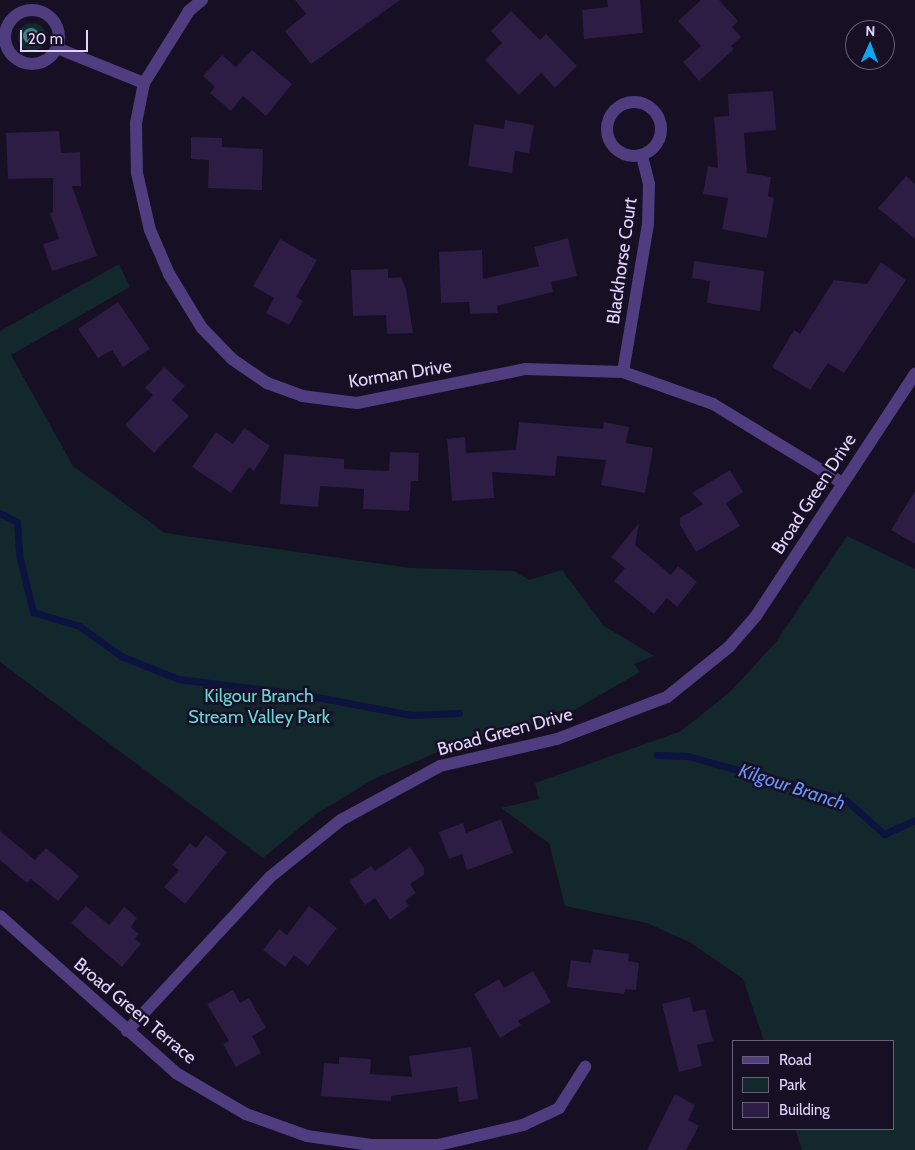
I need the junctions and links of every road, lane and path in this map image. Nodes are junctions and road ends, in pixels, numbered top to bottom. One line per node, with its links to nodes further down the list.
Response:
1 (202, 0): 3 (street, Korman Drive)
2 (57, 48): 2 (street); 3 (street)
3 (144, 83): 5 (street, Korman Drive)
4 (642, 155): 4 (street); 5 (street, Blackhorse Court)
5 (623, 372): 7 (street, Korman Drive)
6 (915, 374): 7 (street, Broad Green Drive)
7 (841, 482): 9 (street, Broad Green Drive)
8 (0, 916): 9 (street, Broad Green Terrace)
9 (127, 1031): 10 (street, Broad Green Terrace)
10 (585, 1067)

